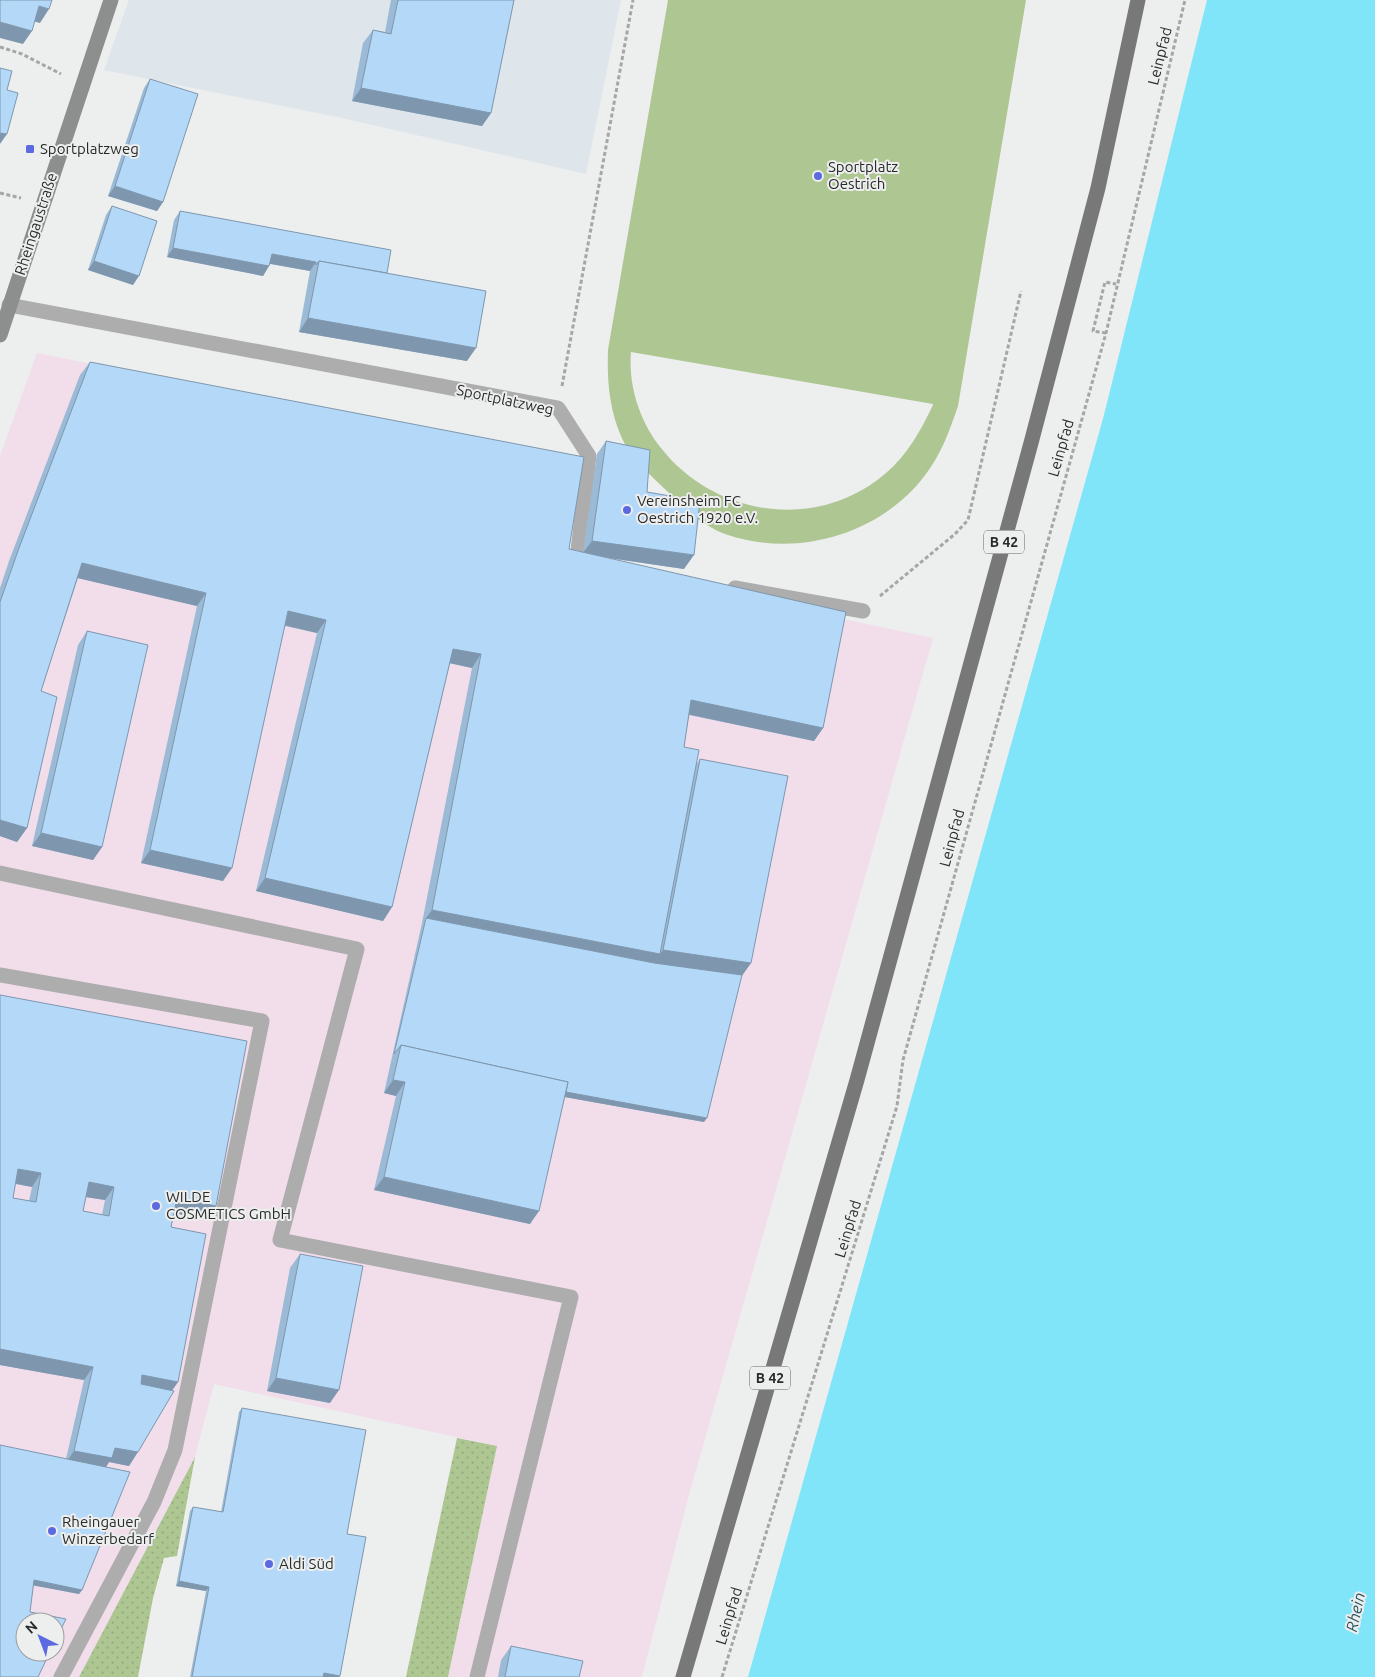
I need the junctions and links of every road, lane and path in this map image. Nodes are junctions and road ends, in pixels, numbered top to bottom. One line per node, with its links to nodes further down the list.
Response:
1 (111, 0): 6 (main road, Rheingaustraße)
2 (633, 0): 12 (path)
3 (1138, 0): 20 (main road, B 42)
4 (1185, 0): 7 (path, Leinpfad)
5 (0, 48): 6 (path)
6 (82, 84): 9 (main road, Rheingaustraße)
7 (1116, 284): 10 (path, Leinpfad); 10 (path)
8 (1021, 291): 15 (path)
9 (10, 305): 11 (main road, Rheingaustraße); 12 (street, Sportplatzweg)
10 (1106, 334): 21 (path, Leinpfad)
11 (0, 335)
12 (558, 408): 13 (street, Sportplatzweg)
13 (606, 564)
14 (720, 585): 15 (street)
15 (863, 611)
16 (0, 872): 19 (street)
17 (0, 974): 18 (street)
18 (61, 1677)
19 (477, 1677)
20 (683, 1677)
21 (722, 1677)

